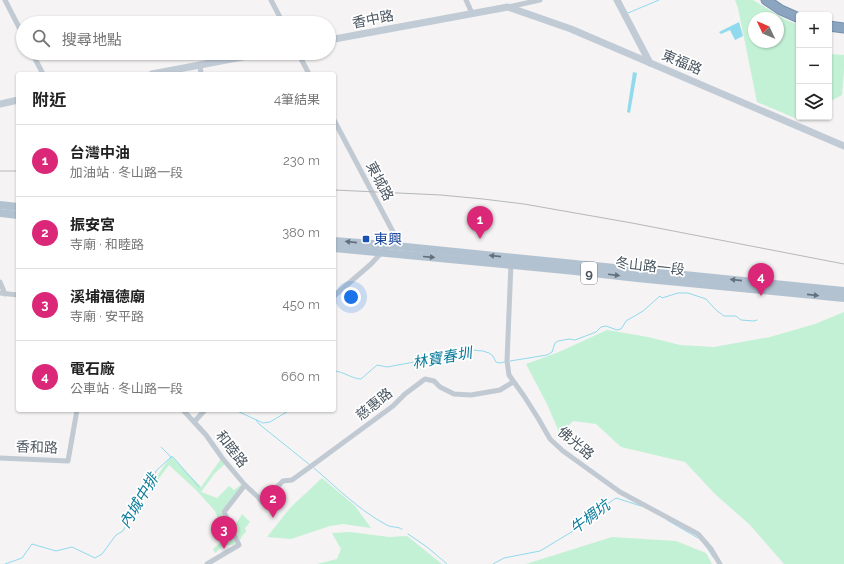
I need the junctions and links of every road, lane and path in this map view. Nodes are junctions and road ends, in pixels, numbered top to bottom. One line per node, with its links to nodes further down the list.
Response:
1 (5, 0): 11 (street)
2 (271, 0): 9 (street)
3 (466, 0): 8 (street)
4 (540, 0): 7 (street, 香中路)
5 (617, 0): 18 (street)
6 (766, 0): 10 (highway)
7 (508, 6): 8 (street, 香中路); 18 (street, 東福路)
8 (472, 14): 14 (street, 香中路)
9 (279, 16)
10 (796, 17)
11 (16, 21)
12 (832, 26): 13 (highway)
13 (844, 28)
14 (336, 39)
15 (36, 60): 20 (street)
16 (226, 60): 19 (street)
17 (302, 60): 23 (street)
18 (650, 63): 27 (street, 東福路)
19 (200, 65): 21 (street); 22 (street)
20 (42, 72)
21 (164, 72)
22 (201, 72)
23 (308, 72)
24 (16, 100): 25 (street)
25 (0, 104)
26 (336, 124): 35 (street, 東城路)
27 (844, 146)
28 (0, 205): 29 (main road)
29 (16, 207)
30 (0, 213): 31 (main road)
31 (16, 214)
32 (336, 241): 34 (main road, 冬山路一段 / 9, one-way to 32)
33 (336, 248): 34 (main road, 冬山路一段 / 9)
34 (384, 249): 35 (main road, 冬山路一段 / 9); 41 (street)
35 (401, 250): 36 (main road, 冬山路一段 / 9)
36 (511, 261): 38 (main road, 冬山路一段 / 9); 44 (street, 佛光路)
37 (0, 282): 40 (street)
38 (787, 289): 39 (main road, 冬山路一段 / 9); 43 (main road, 冬山路一段 / 9, one-way to 43)
39 (844, 291)
40 (2, 293): 42 (street)
41 (336, 294)
42 (16, 295)
43 (844, 298)
44 (513, 382): 51 (street, 慈惠路); 53 (street, 佛光路)
45 (77, 412): 49 (street, 香和路)
46 (185, 412): 48 (street, 和睦路)
47 (203, 412): 48 (street)
48 (194, 422): 50 (street, 和睦路)
49 (0, 458)
50 (245, 485): 51 (street, 和睦路); 52 (street)
51 (262, 502)
52 (207, 564)
53 (720, 564)

